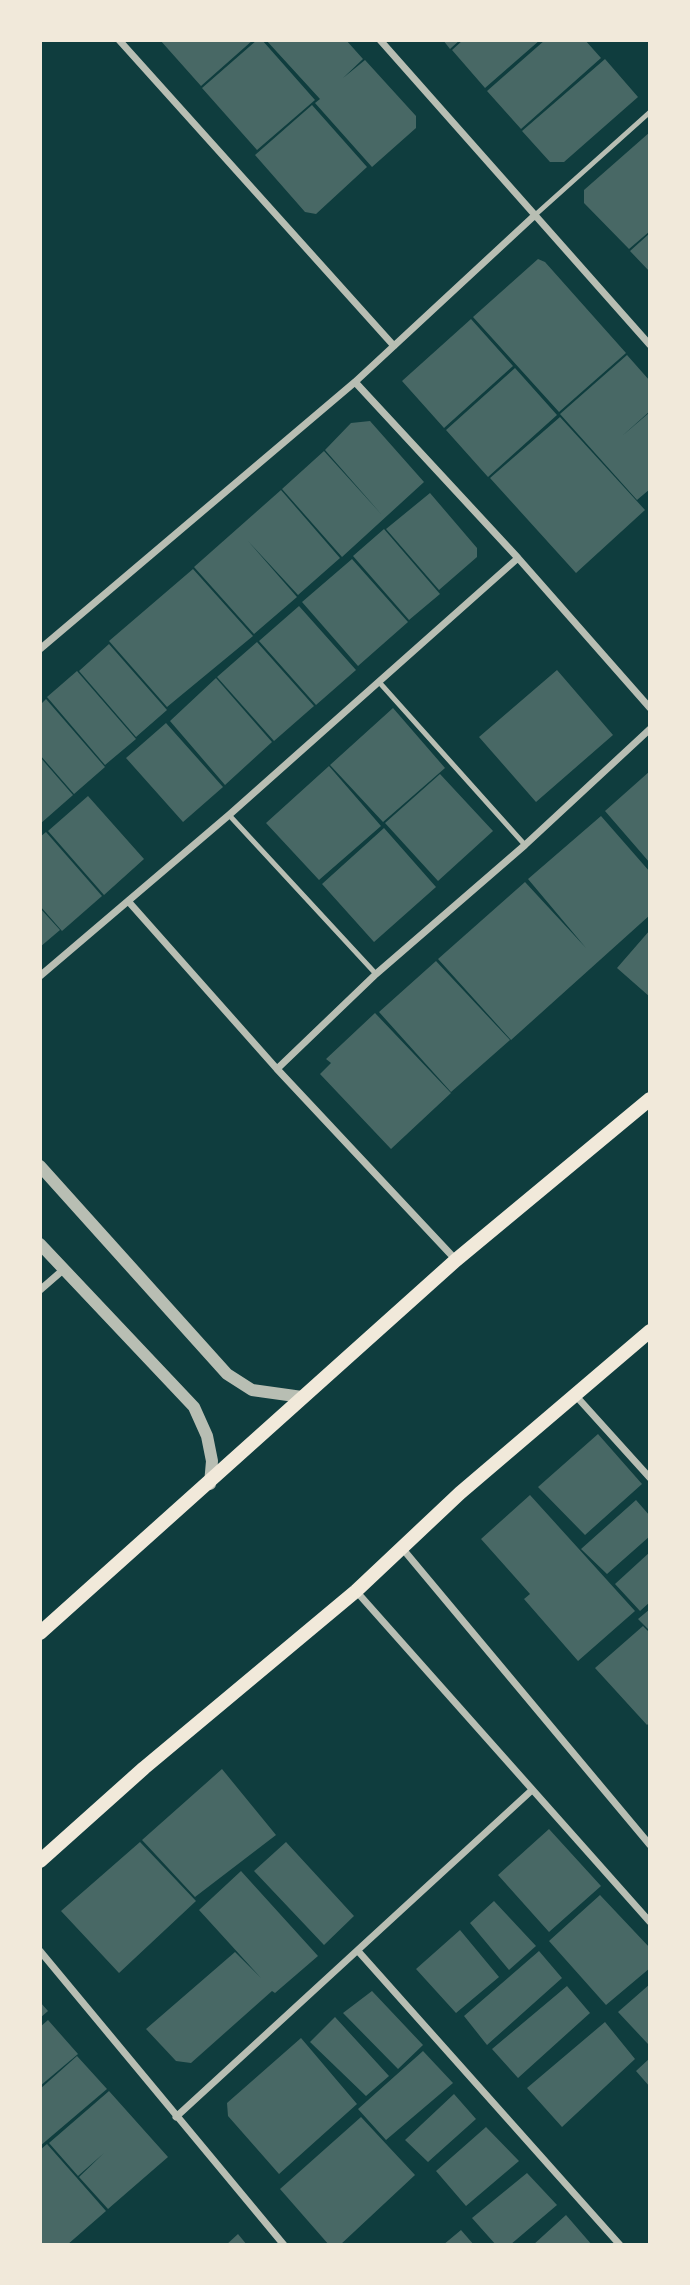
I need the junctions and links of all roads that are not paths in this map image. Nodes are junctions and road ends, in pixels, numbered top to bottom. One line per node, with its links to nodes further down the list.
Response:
1 (119, 40): 6 (street)
2 (380, 40): 4 (street)
3 (650, 112): 4 (lane)
4 (534, 216): 5 (street); 6 (street)
5 (650, 345)
6 (394, 346): 7 (street)
7 (355, 382): 8 (street); 9 (street)
8 (518, 558): 10 (street); 11 (street)
9 (40, 649)
10 (379, 682): 13 (street); 14 (lane)
11 (650, 708)
12 (650, 729): 14 (street)
13 (229, 815): 15 (street); 16 (lane)
14 (525, 845): 16 (street)
15 (128, 901): 17 (street); 18 (street)
16 (376, 974): 18 (street)
17 (40, 976)
18 (277, 1069): 22 (street)
19 (650, 1099): 22 (main road)
20 (40, 1166): 27 (street)
21 (40, 1244): 23 (street)
22 (456, 1260): 27 (main road)
23 (63, 1270): 24 (street); 29 (street)
24 (40, 1290)
25 (650, 1331): 26 (main road)
26 (576, 1396): 28 (street); 30 (main road)
27 (302, 1397): 29 (main road)
28 (650, 1478)
29 (210, 1484): 32 (main road)
30 (402, 1548): 31 (main road); 34 (street)
31 (356, 1591): 33 (street); 35 (main road)
32 (40, 1633)
33 (532, 1790): 36 (street); 38 (street)
34 (650, 1844)
35 (40, 1861)
36 (650, 1922)
37 (40, 1951): 39 (street)
38 (358, 1951): 39 (street); 41 (street)
39 (176, 2117): 40 (street)
40 (284, 2245)
41 (620, 2245)

